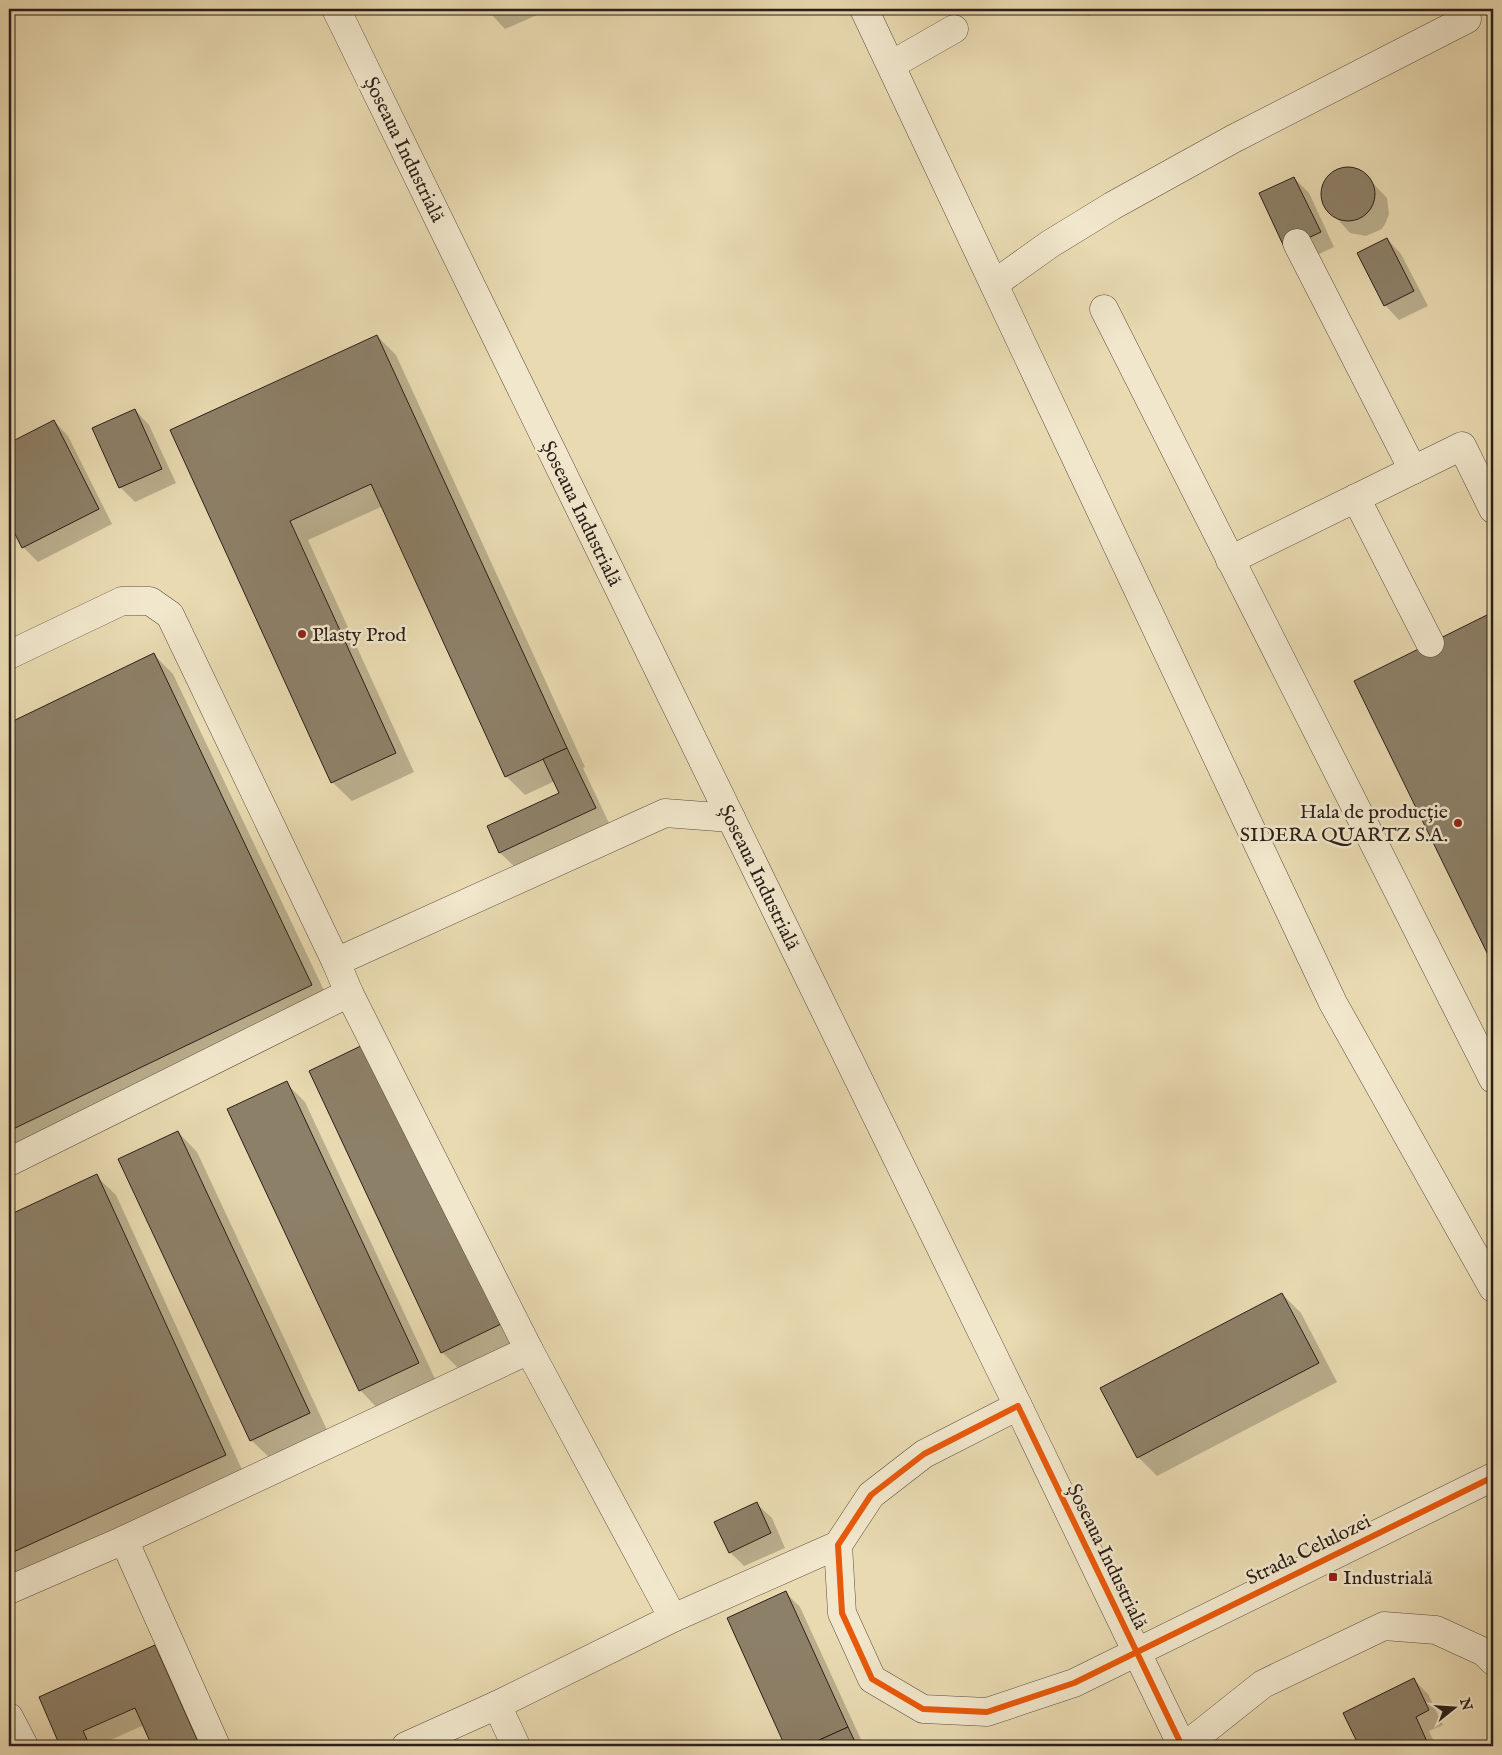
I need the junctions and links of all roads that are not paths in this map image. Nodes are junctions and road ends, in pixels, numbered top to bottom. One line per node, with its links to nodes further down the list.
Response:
1 (336, 9): 15 (street, Șoseaua Industrială)
2 (864, 9): 5 (street)
3 (1467, 19): 7 (street)
4 (954, 29): 5 (street)
5 (891, 65): 7 (street)
6 (1297, 243): 9 (street)
7 (994, 284): 20 (street)
8 (1104, 310): 12 (street)
9 (1413, 470): 10 (street); 11 (street)
10 (1356, 498): 12 (street); 13 (street)
11 (1493, 509)
12 (1230, 560): 18 (street)
13 (1430, 643)
14 (9, 655): 16 (street)
15 (731, 818): 16 (street); 22 (street, Șoseaua Industrială)
16 (336, 962): 17 (street)
17 (349, 993): 19 (street); 21 (street)
18 (1493, 1079)
19 (9, 1162)
20 (1493, 1288)
21 (529, 1350): 24 (street); 27 (street)
22 (1018, 1406): 25 (street); 28 (street, Șoseaua Industrială)
23 (1493, 1477): 28 (street, Strada Celulozei)
24 (124, 1540): 26 (street); 33 (street)
25 (838, 1545): 27 (street); 28 (street, Strada Celulozei)
26 (9, 1590)
27 (673, 1618): 30 (street)
28 (1136, 1651): 36 (street, Șoseaua Industrială)
29 (1493, 1661): 36 (street)
30 (497, 1705): 34 (street); 35 (street)
31 (9, 1717): 32 (street)
32 (24, 1746)
33 (216, 1746)
34 (406, 1746)
35 (516, 1746)
36 (1184, 1746)

